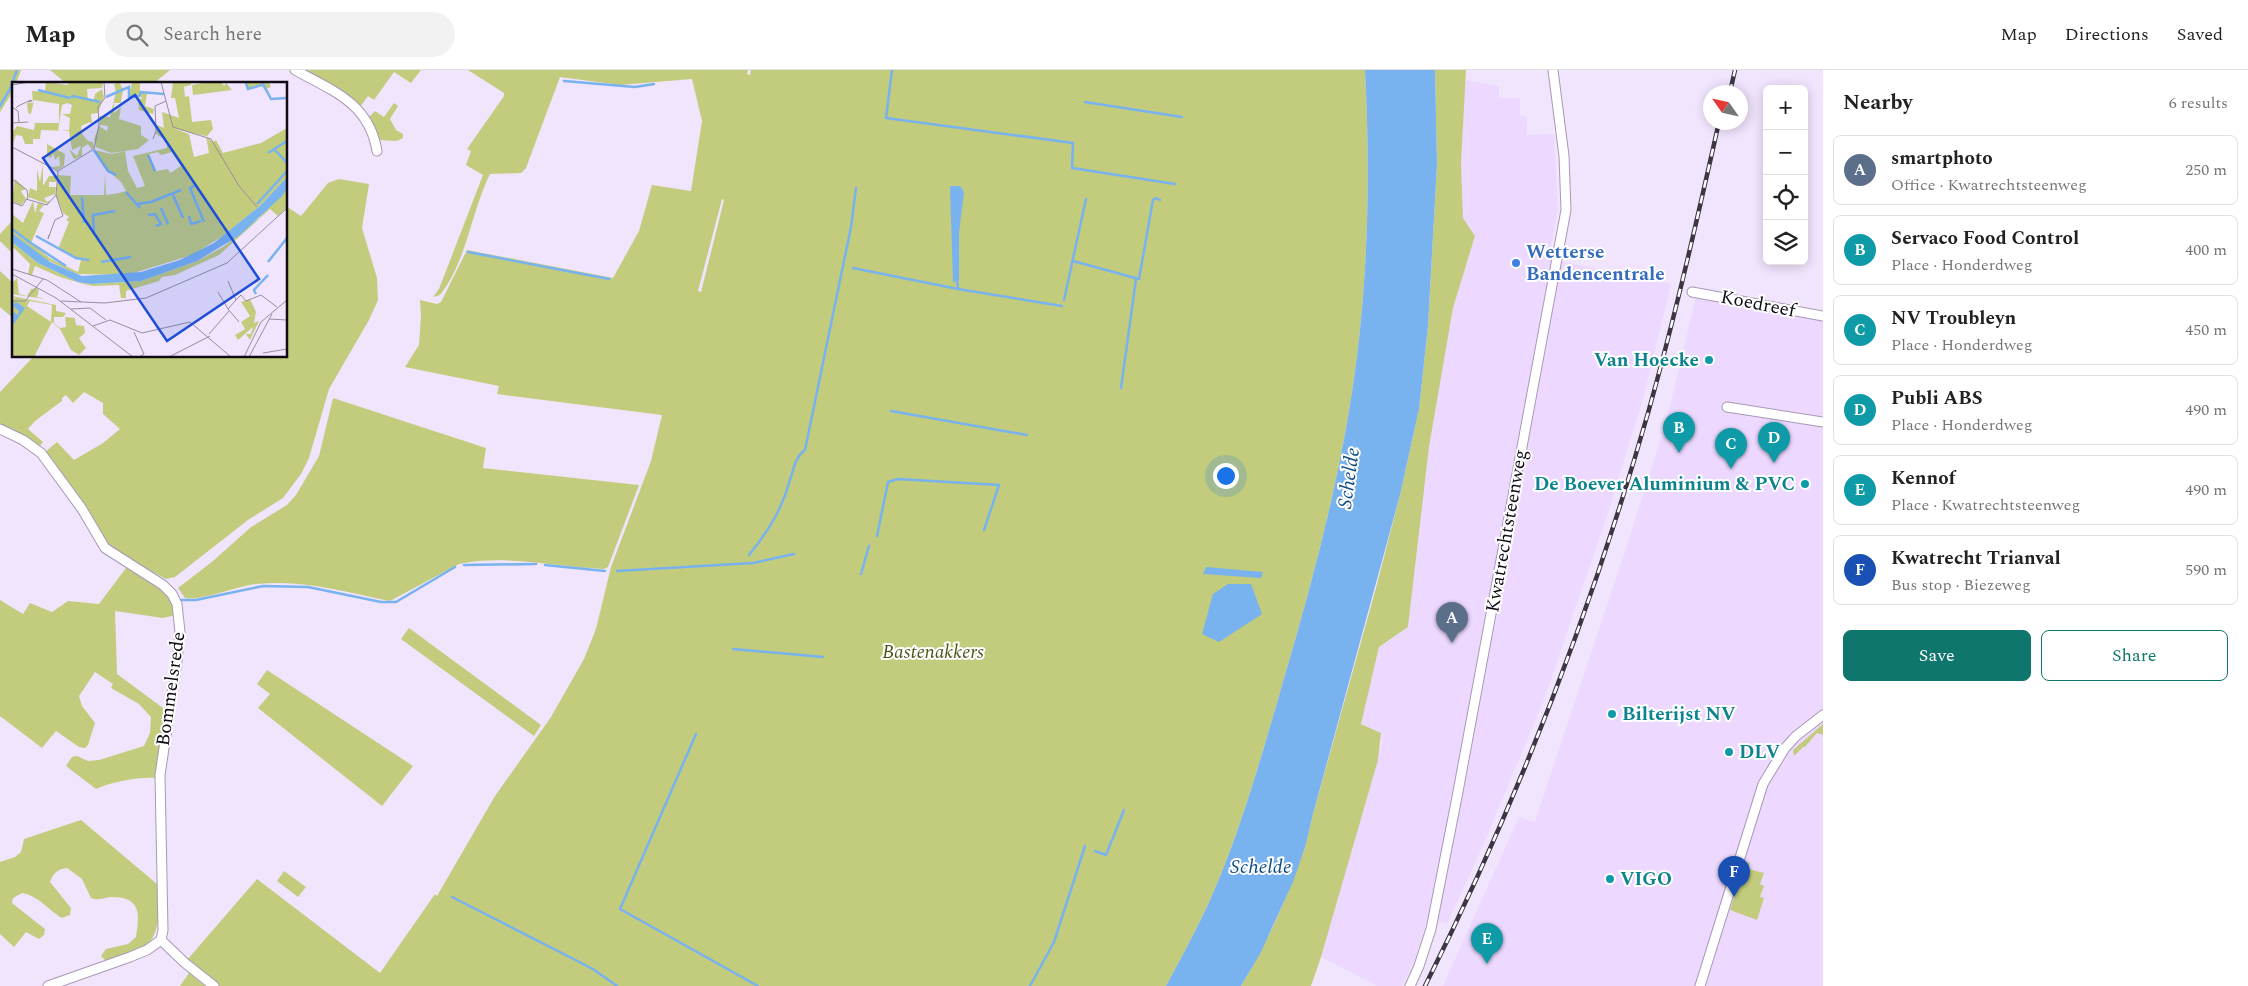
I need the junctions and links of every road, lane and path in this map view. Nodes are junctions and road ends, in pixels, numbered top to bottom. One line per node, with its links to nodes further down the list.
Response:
1 (295, 70): 3 (street)
2 (1553, 70): 13 (street, Kwatrechtsteenweg)
3 (377, 151)
4 (1692, 292): 5 (street, Koedreef)
5 (1823, 316)
6 (1727, 408): 7 (street)
7 (1823, 422)
8 (0, 429): 10 (street, Bommelsrede)
9 (1823, 715): 14 (street)
10 (160, 940): 11 (street); 12 (street)
11 (48, 986)
12 (214, 986)
13 (1410, 986)
14 (1700, 986)

